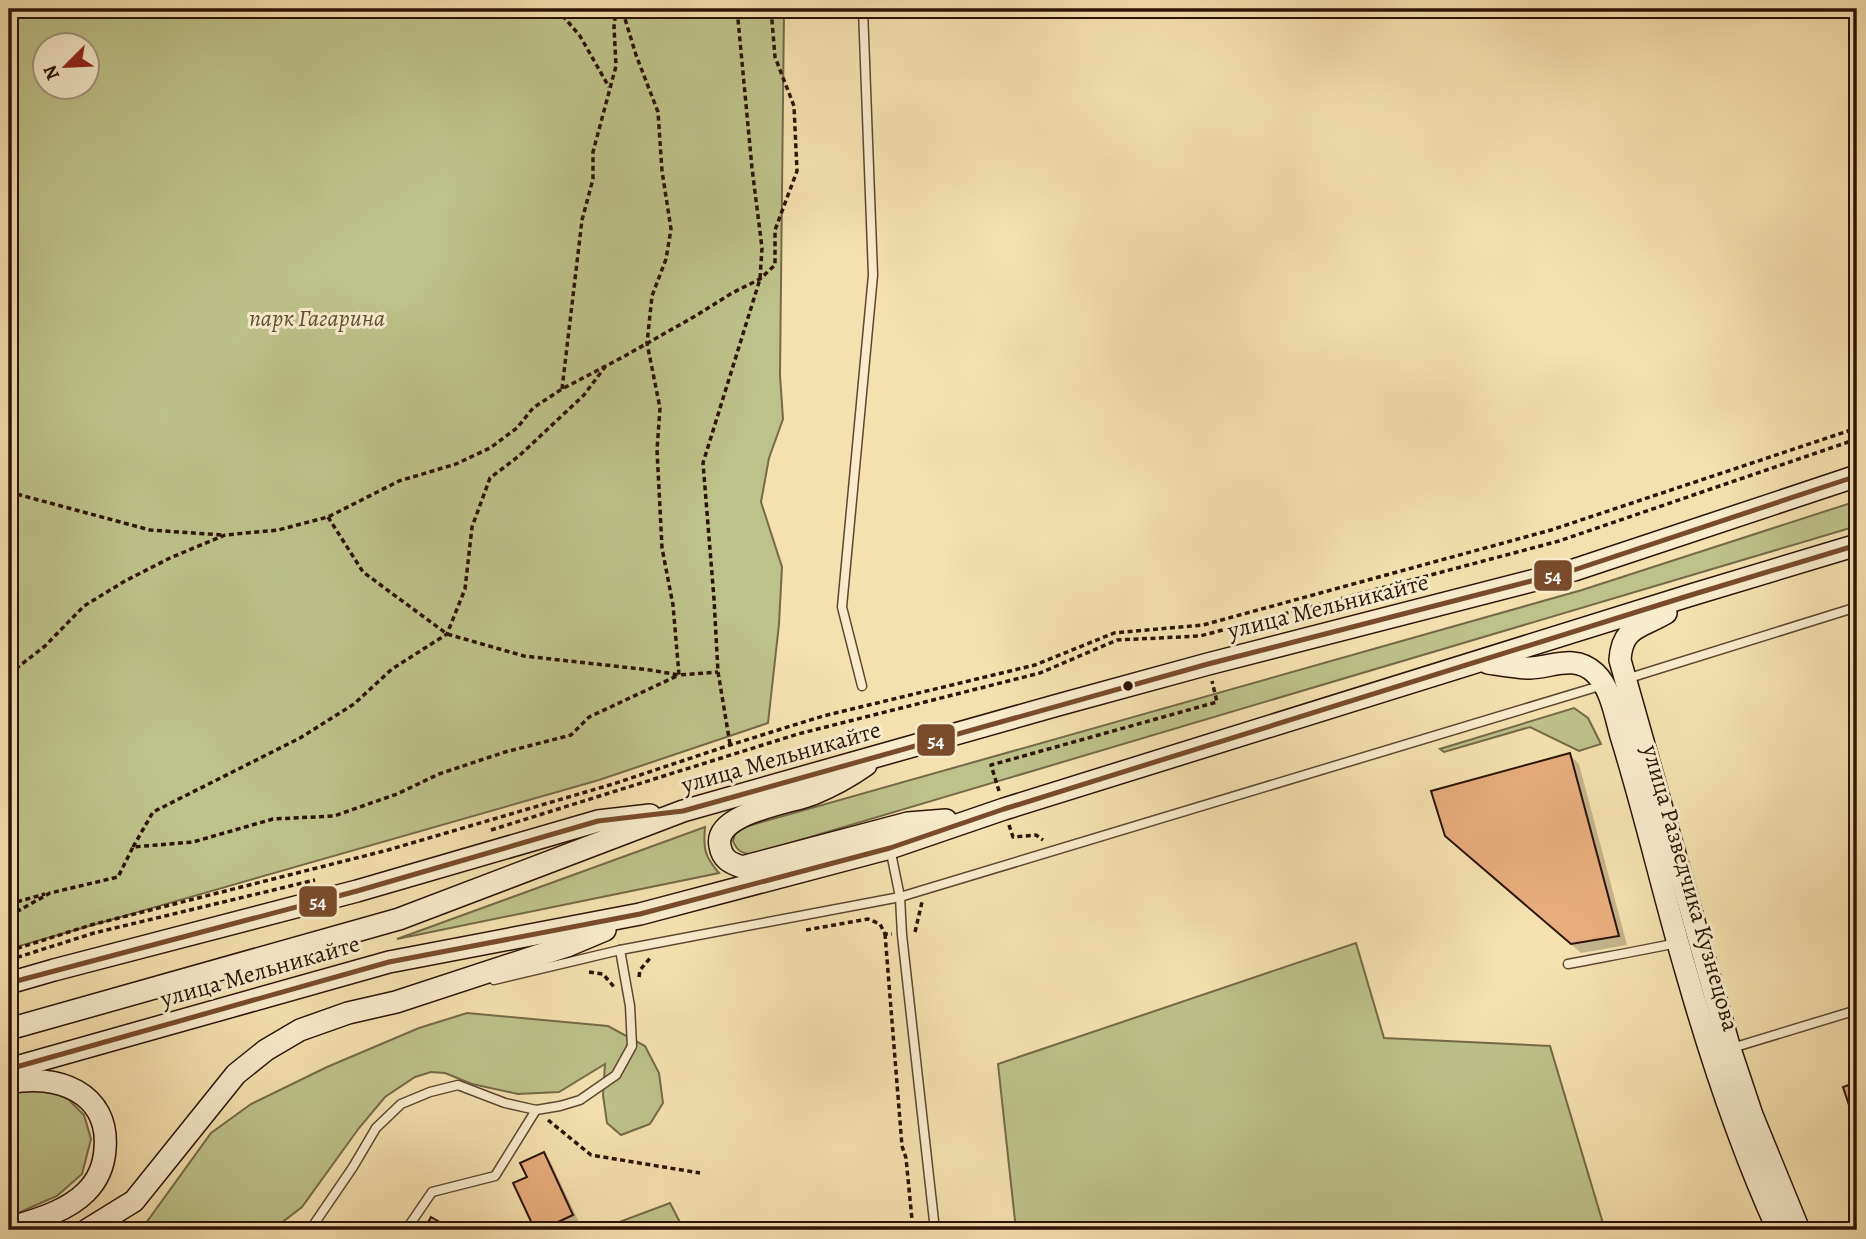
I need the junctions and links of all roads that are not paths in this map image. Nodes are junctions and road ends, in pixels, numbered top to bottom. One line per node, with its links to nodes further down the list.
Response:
1 (863, 9): 8 (lane)
2 (1857, 476): 9 (main road, улица Мельникайте)
3 (1857, 545): 4 (main road, улица Мельникайте)
4 (1691, 595): 6 (main road, улица Мельникайте); 7 (main road, улица Разведчика Кузнецова)
5 (1857, 607): 7 (lane)
6 (1479, 663): 7 (main road); 11 (main road, улица Мельникайте)
7 (1615, 682): 13 (lane); 15 (main road, улица Разведчика Кузнецова); 22 (main road, улица Разведчика Кузнецова)
8 (862, 686)
9 (879, 755): 10 (main road, улица Мельникайте); 11 (main road)
10 (683, 811): 18 (main road); 21 (main road, улица Мельникайте)
11 (983, 816): 12 (main road, улица Мельникайте)
12 (890, 848): 13 (lane); 14 (main road, улица Мельникайте)
13 (900, 897): 16 (lane); 30 (lane)
14 (640, 914): 19 (main road); 23 (main road, улица Мельникайте)
15 (1679, 942): 17 (lane); 31 (main road, улица Разведчика Кузнецова)
16 (620, 950): 19 (lane); 25 (lane)
17 (1568, 964)
18 (9, 984)
19 (396, 1002): 27 (main road)
20 (1857, 1010): 22 (lane)
21 (9, 1029)
22 (1730, 1049): 32 (main road, улица Разведчика Кузнецова)
23 (9, 1069)
24 (9, 1083): 26 (main road)
25 (536, 1110): 28 (lane); 29 (lane)
26 (9, 1228)
27 (87, 1230)
28 (310, 1230)
29 (406, 1230)
30 (935, 1230)
31 (1778, 1230)
32 (1799, 1230)

